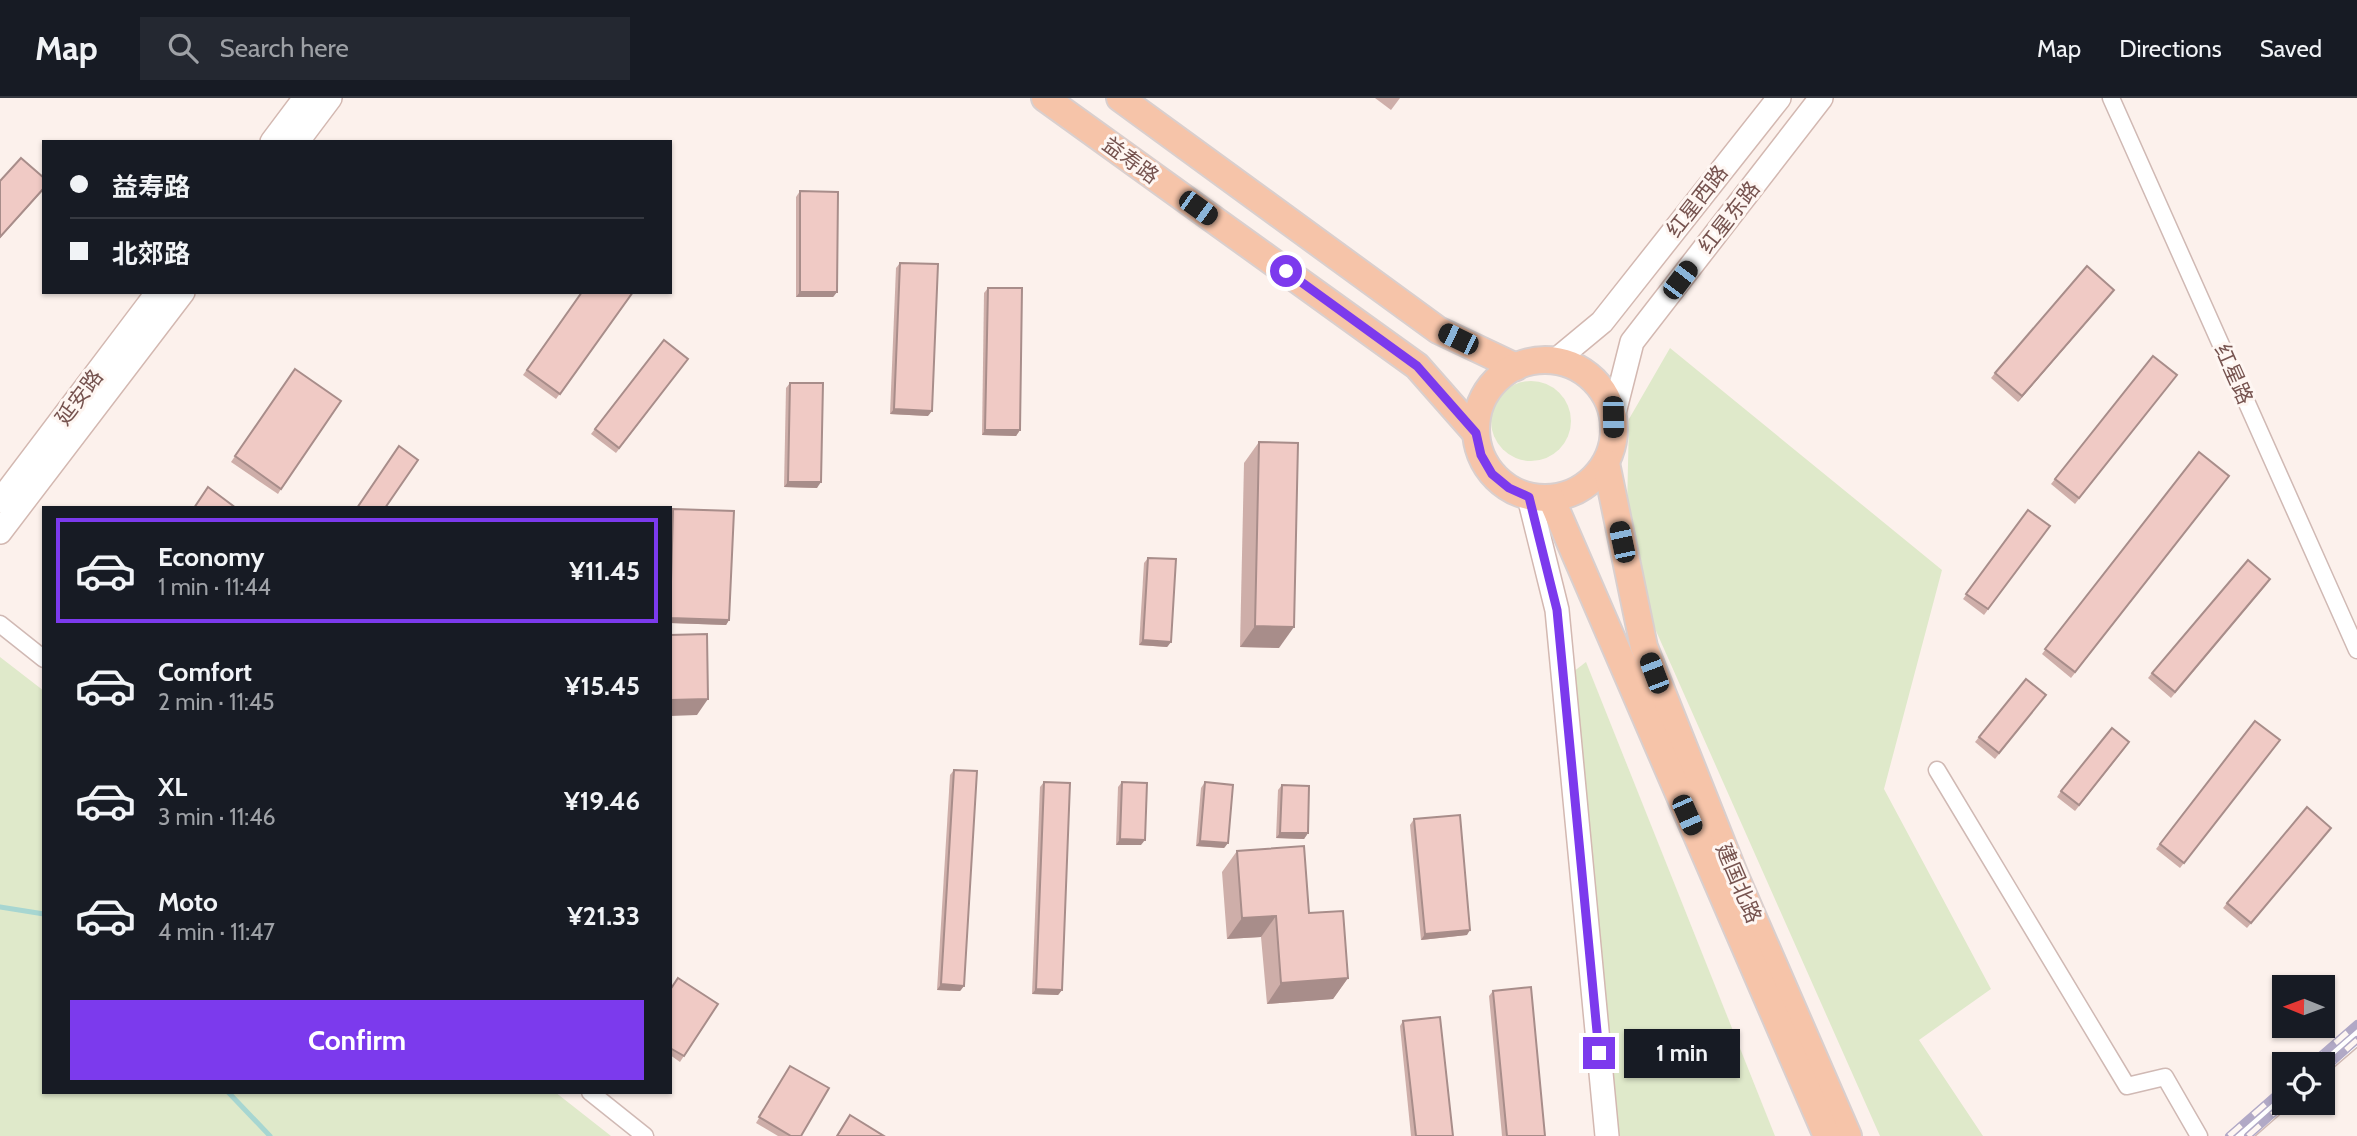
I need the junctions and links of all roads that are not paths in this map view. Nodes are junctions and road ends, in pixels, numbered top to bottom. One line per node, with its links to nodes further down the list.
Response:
1 (305, 98): 8 (main road)
2 (330, 98): 9 (main road)
3 (1045, 98): 15 (main road, 益寿路)
4 (1120, 98): 13 (main road, 益寿路)
5 (1779, 98): 12 (main road, 红星西路)
6 (1821, 98): 14 (main road, 红星东路)
7 (2111, 98): 21 (street, 红星路)
8 (274, 140)
9 (298, 140)
10 (156, 294): 18 (main road, 延安路)
11 (181, 294): 19 (main road)
12 (1555, 361): 13 (main road); 14 (main road)
13 (1516, 367): 15 (main road)
14 (1613, 417): 16 (main road)
15 (1476, 433): 17 (main road)
16 (1606, 463): 17 (main road); 31 (main road, 建国北路)
17 (1540, 498): 29 (main road); 30 (main road, 建国北路)
18 (0, 501)
19 (0, 532)
20 (0, 624): 22 (street)
21 (2357, 650)
22 (42, 657)
23 (1937, 770): 32 (street)
24 (2357, 1036): 25 (street)
25 (2335, 1055)
26 (592, 1094): 28 (street)
27 (2272, 1110): 33 (street)
28 (645, 1136)
29 (1607, 1136)
30 (1827, 1136)
31 (1848, 1136)
32 (2199, 1136)
33 (2242, 1136)

